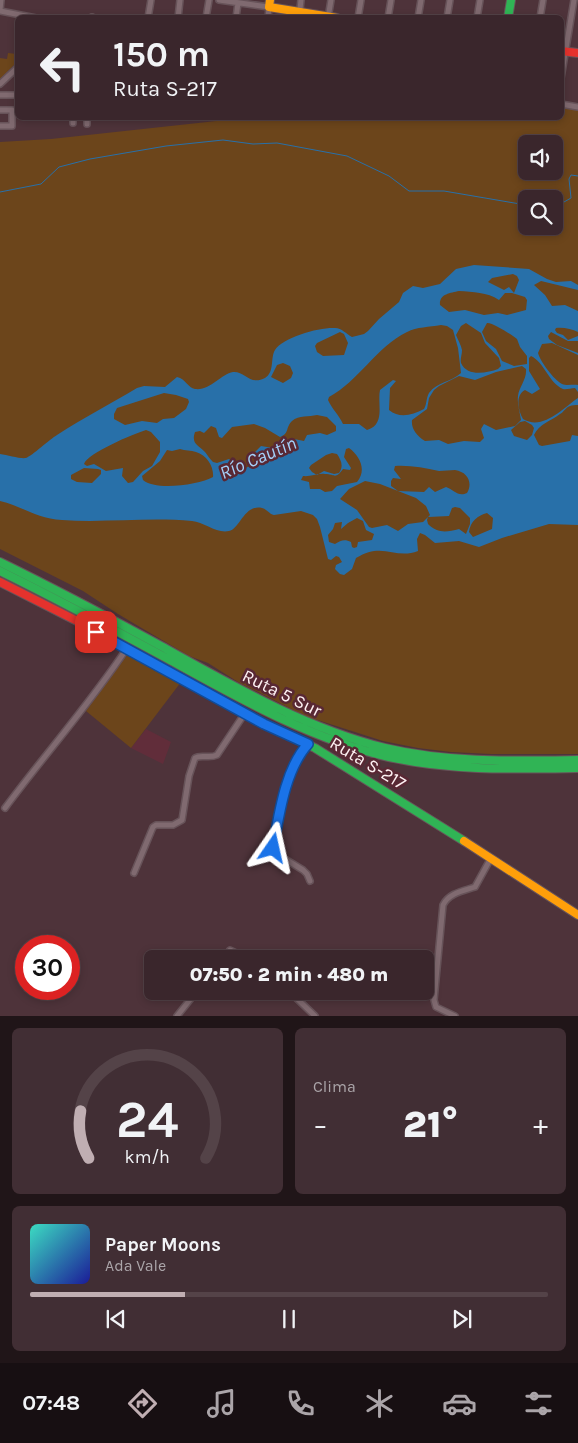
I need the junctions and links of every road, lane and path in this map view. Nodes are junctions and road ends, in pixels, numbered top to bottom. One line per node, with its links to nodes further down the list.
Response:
1 (1, 0): 18 (street)
2 (151, 0): 20 (street)
3 (180, 0): 21 (street)
4 (209, 0): 22 (street)
5 (219, 0): 16 (street)
6 (302, 0): 24 (street)
7 (331, 0): 25 (street)
8 (361, 0): 26 (street)
9 (391, 0): 27 (street)
10 (421, 0): 28 (street)
11 (450, 0): 29 (street)
12 (480, 0): 30 (street)
13 (511, 0): 31 (main road)
14 (543, 0): 32 (street)
15 (574, 0): 33 (street)
16 (238, 3): 17 (street); 23 (street)
17 (270, 4): 24 (main road)
18 (0, 11): 19 (street)
19 (19, 15)
20 (148, 15)
21 (178, 15)
22 (206, 15)
23 (236, 15)
24 (299, 15)
25 (328, 15)
26 (358, 15)
27 (388, 15)
28 (418, 15)
29 (448, 15)
30 (478, 15)
31 (508, 15)
32 (540, 15)
33 (564, 46)
34 (564, 51): 35 (main road)
35 (578, 53)
36 (15, 70): 37 (street)
37 (0, 84)
38 (0, 95): 39 (street)
39 (15, 95)
40 (564, 105): 41 (street)
41 (578, 107)
42 (0, 110): 45 (street)
43 (88, 120): 44 (street)
44 (87, 124)
45 (0, 126)
46 (0, 562): 52 (main road, Ruta 5 Sur)
47 (0, 571): 53 (main road, Ruta 5 Sur)
48 (0, 582): 49 (main road, Ruta S-217)
49 (127, 648): 50 (main road, Ruta S-217); 54 (street)
50 (245, 713): 51 (main road, Ruta S-217); 56 (street)
51 (308, 744): 55 (main road, Ruta S-217); 57 (street)
52 (578, 760)
53 (578, 768)
54 (5, 808)
55 (490, 858): 58 (main road, Ruta S-217); 63 (street)
56 (134, 874)
57 (310, 881)
58 (578, 915)
59 (189, 1000): 61 (street)
60 (298, 1000): 62 (street)
61 (177, 1016)
62 (315, 1016)
63 (455, 1016)

